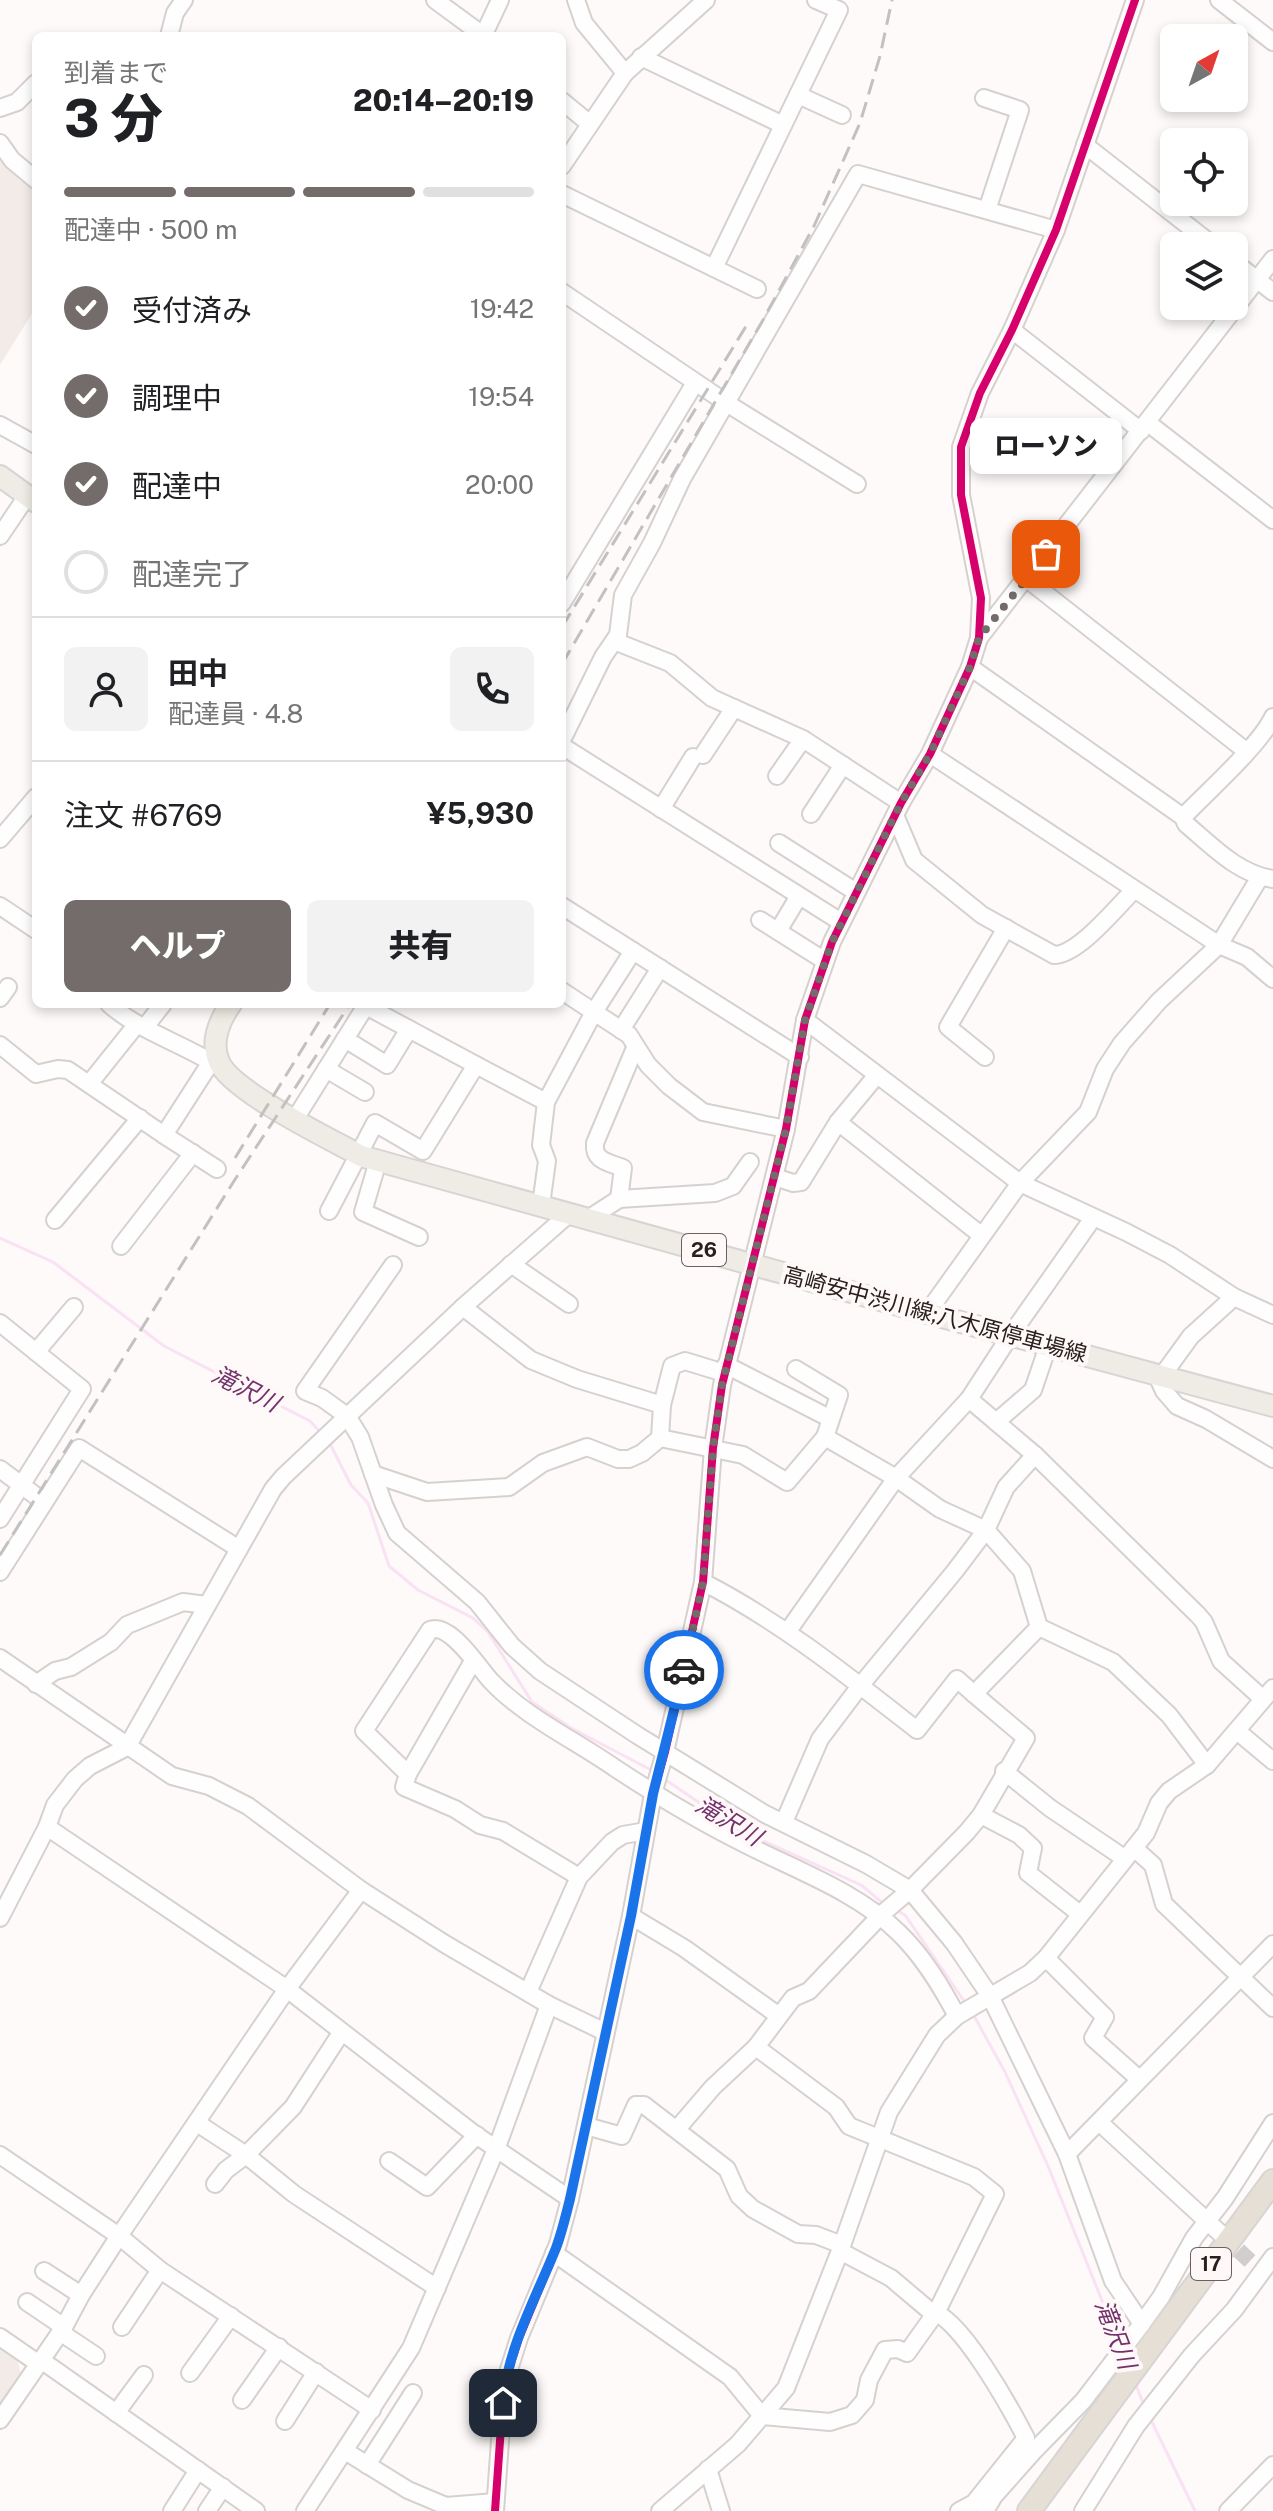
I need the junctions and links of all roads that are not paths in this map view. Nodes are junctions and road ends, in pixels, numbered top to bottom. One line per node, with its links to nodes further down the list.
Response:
1 (184, 0): 9 (street)
2 (435, 0): 10 (street)
3 (500, 0): 11 (street)
4 (576, 0): 14 (street)
5 (706, 0): 13 (street)
6 (816, 0): 16 (street)
7 (1135, 0): 24 (street)
8 (1219, 0): 12 (street)
9 (170, 32)
10 (478, 32)
11 (485, 32)
12 (1273, 42)
13 (641, 57): 14 (street); 22 (street)
14 (625, 73): 21 (street)
15 (32, 87): 19 (street)
16 (798, 95): 20 (street); 22 (street)
17 (984, 98): 28 (street)
18 (566, 104): 21 (street)
19 (0, 108)
20 (842, 115)
21 (590, 124): 25 (street)
22 (783, 125): 32 (street)
23 (0, 143): 26 (street)
24 (1085, 145): 29 (street); 30 (street)
25 (566, 160)
26 (32, 177)
27 (566, 196): 32 (street)
28 (987, 210): 29 (street); 40 (street)
29 (1056, 230): 38 (street)
30 (1196, 232)
31 (1273, 259): 34 (street)
32 (714, 268): 35 (street)
33 (1248, 273): 34 (street)
34 (1257, 280): 36 (street); 42 (street)
35 (757, 289)
36 (1273, 292)
37 (566, 295): 39 (street)
38 (1012, 330): 42 (street); 51 (street)
39 (695, 383): 40 (street); 50 (street)
40 (728, 404): 45 (street); 52 (street)
41 (0, 425): 43 (street)
42 (1144, 427): 47 (street); 49 (street)
43 (32, 443)
44 (0, 476): 46 (main road)
45 (857, 484)
46 (32, 499): 48 (street)
47 (1273, 520)
48 (0, 536)
49 (1027, 579): 51 (street); 59 (street)
50 (566, 596)
51 (979, 638): 53 (street)
52 (614, 641): 54 (street); 56 (street)
53 (970, 667): 60 (street); 67 (street)
54 (734, 708): 57 (street); 64 (street)
55 (1273, 719): 59 (street)
56 (566, 732)
57 (803, 739): 61 (street); 62 (street)
58 (566, 749): 64 (street)
59 (1246, 751): 67 (street)
60 (930, 754): 65 (street); 71 (street)
61 (843, 765): 65 (street); 66 (street)
62 (777, 776)
63 (32, 802): 68 (street)
64 (661, 809): 73 (street)
65 (898, 809): 72 (street); 79 (street)
66 (811, 814)
67 (1183, 817): 70 (street)
68 (0, 839)
69 (779, 843): 72 (street)
70 (1267, 878): 81 (street)
71 (1134, 890): 79 (street); 81 (street)
72 (856, 892): 77 (street)
73 (799, 896): 77 (street); 80 (street)
74 (0, 906): 78 (street)
75 (566, 909): 82 (street)
76 (760, 920): 80 (street)
77 (841, 922): 83 (street)
78 (32, 927)
79 (1006, 928): 101 (street)
80 (778, 931): 83 (street)
81 (1219, 945): 85 (street); 119 (street)
82 (633, 951): 84 (street); 92 (street)
83 (825, 961): 93 (street)
84 (660, 968): 96 (street); 100 (street)
85 (1273, 979)
86 (566, 994): 92 (street)
87 (115, 1008): 94 (street)
88 (159, 1008): 94 (street)
89 (229, 1008): 102 (main road)
90 (364, 1008): 97 (street)
91 (371, 1008): 95 (street)
92 (594, 1012): 96 (street); 108 (street)
93 (805, 1020): 100 (street); 105 (street)
94 (141, 1025): 102 (street); 106 (street)
95 (409, 1029): 97 (street); 103 (street)
96 (621, 1030): 99 (street)
97 (345, 1039): 104 (street)
98 (0, 1045): 106 (street)
99 (635, 1048): 112 (street); 120 (street)
100 (800, 1057): 112 (street)
101 (985, 1057)
102 (215, 1061): 110 (main road, 高崎安中渋川線;八木原停車場線 / 26); 113 (street)
103 (476, 1065): 108 (street); 115 (street)
104 (326, 1069): 107 (street); 110 (street)
105 (877, 1075): 111 (street); 119 (street)
106 (89, 1084): 109 (street)
107 (365, 1092)
108 (546, 1102): 121 (street)
109 (140, 1118): 113 (street); 125 (street)
110 (295, 1119): 115 (main road, 高崎安中渋川線;八木原停車場線 / 26)
111 (838, 1122): 118 (street); 126 (street)
112 (786, 1129): 118 (street)
113 (164, 1135): 114 (street)
114 (193, 1153): 117 (street); 128 (street)
115 (368, 1158): 121 (main road, 高崎安中渋川線;八木原停車場線 / 26); 122 (street); 127 (street)
116 (750, 1162): 120 (street)
117 (217, 1169)
118 (775, 1177): 129 (street)
119 (1020, 1183): 124 (street); 126 (street)
120 (619, 1199): 123 (street)
121 (541, 1205): 123 (main road, 高崎安中渋川線;八木原停車場線 / 26)
122 (329, 1211)
123 (579, 1216): 129 (main road, 高崎安中渋川線;八木原停車場線 / 26); 130 (street)
124 (1093, 1218): 132 (street); 139 (street)
125 (55, 1220)
126 (981, 1235): 136 (street)
127 (419, 1237)
128 (121, 1246)
129 (753, 1263): 136 (main road, 高崎安中渋川線;八木原停車場線 / 26); 142 (street)
130 (511, 1264): 133 (street); 135 (street)
131 (393, 1265): 148 (street)
132 (1234, 1297): 137 (street); 144 (street)
133 (569, 1304)
134 (74, 1307): 141 (street)
135 (463, 1307): 146 (street); 148 (street)
136 (927, 1313): 139 (main road, 高崎安中渋川線;八木原停車場線 / 26)
137 (1273, 1315)
138 (0, 1323): 141 (street)
139 (1010, 1336): 140 (main road, 高崎安中渋川線;八木原停車場線 / 26); 145 (street)
140 (1048, 1346): 144 (main road, 高崎安中渋川線;八木原停車場線 / 26); 150 (street)
141 (36, 1352): 159 (street)
142 (725, 1369): 146 (street); 149 (street); 153 (street)
143 (796, 1369): 149 (street)
144 (1162, 1376): 147 (main road, 高崎安中渋川線;八木原停車場線 / 26); 155 (street)
145 (969, 1399): 150 (street); 158 (street)
146 (662, 1405): 152 (street)
147 (1273, 1406)
148 (347, 1416): 157 (street); 163 (street)
149 (829, 1418): 151 (street)
150 (996, 1422): 154 (street)
151 (825, 1437): 153 (street); 158 (street)
152 (660, 1438): 153 (street); 157 (street)
153 (713, 1448): 165 (street)
154 (1035, 1455): 162 (street); 174 (street)
155 (1273, 1459)
156 (0, 1469): 159 (street)
157 (373, 1474): 177 (street)
158 (896, 1478): 162 (street); 168 (street)
159 (20, 1486): 160 (street); 161 (street)
160 (44, 1502): 163 (street); 164 (street)
161 (0, 1519)
162 (986, 1530): 167 (street); 172 (street)
163 (239, 1549): 166 (street)
164 (0, 1572)
165 (703, 1582): 168 (street); 177 (street)
166 (207, 1605): 171 (street); 176 (street)
167 (1039, 1627): 173 (street); 179 (street)
168 (788, 1631): 172 (street)
169 (0, 1658): 171 (street)
170 (473, 1661): 181 (street); 181 (street); 182 (street)
171 (36, 1684): 176 (street)
172 (860, 1686): 173 (street); 184 (street)
173 (974, 1694): 180 (street)
174 (1268, 1694): 175 (street)
175 (1237, 1731): 178 (street); 179 (street)
176 (127, 1747): 185 (street); 189 (street)
177 (665, 1752): 182 (street); 184 (street)
178 (1273, 1761)
179 (1207, 1765): 187 (street)
180 (1004, 1771): 183 (street); 187 (street)
181 (408, 1774): 188 (street)
182 (653, 1794): 186 (street); 192 (street)
183 (981, 1815): 190 (street); 191 (street)
184 (784, 1822): 190 (street)
185 (47, 1827): 194 (street); 198 (street)
186 (646, 1831): 188 (street); 193 (street)
187 (1129, 1853): 191 (street); 197 (street)
188 (579, 1877): 199 (street)
189 (361, 1890): 198 (street); 199 (street)
190 (904, 1895): 192 (street); 200 (street)
191 (1080, 1914): 196 (street)
192 (882, 1915): 203 (street); 204 (street)
193 (631, 1916): 204 (street); 205 (street)
194 (0, 1918)
195 (1273, 1944): 197 (street)
196 (1046, 1958): 200 (street); 208 (street)
197 (1242, 1977): 202 (street); 208 (street)
198 (287, 1989): 206 (street); 210 (street)
199 (528, 1992): 201 (street)
200 (986, 1997): 203 (street); 217 (street)
201 (549, 2005): 205 (street); 216 (street)
202 (1273, 2008)
203 (960, 2014): 215 (street)
204 (779, 2016): 207 (street)
205 (605, 2032): 212 (street)
206 (341, 2033): 214 (street); 219 (street)
207 (756, 2047): 213 (street); 215 (street)
208 (1139, 2079): 209 (street)
209 (1099, 2122): 217 (street); 224 (street)
210 (197, 2123): 219 (street); 226 (street)
211 (1273, 2123): 224 (street)
212 (586, 2126): 213 (street); 223 (street)
213 (677, 2129): 227 (street)
214 (477, 2135): 216 (street); 220 (street)
215 (880, 2139): 227 (street); 235 (street)
216 (497, 2147): 223 (street); 232 (street)
217 (1067, 2154): 239 (street)
218 (0, 2155): 226 (street)
219 (246, 2155): 222 (street); 232 (street)
220 (389, 2161)
221 (1273, 2181): 239 (highway, 17)
222 (215, 2184)
223 (570, 2199): 228 (street)
224 (1206, 2221): 225 (street); 239 (street)
225 (1220, 2233)
226 (119, 2236): 230 (street); 233 (street)
227 (841, 2248): 235 (street); 251 (street)
228 (554, 2253): 251 (street); 260 (street)
229 (1273, 2257): 271 (street)
230 (160, 2270): 236 (street); 237 (street)
231 (44, 2271): 233 (street)
232 (437, 2288): 249 (street)
233 (81, 2295): 238 (street)
234 (27, 2302): 238 (street)
235 (937, 2311): 251 (street); 268 (street)
236 (231, 2316): 241 (street); 245 (street)
237 (122, 2327)
238 (62, 2330): 242 (street); 243 (street)
239 (1142, 2335): 269 (street); 270 (highway, 17)
240 (0, 2337): 243 (street)
241 (279, 2347): 244 (street); 248 (street)
242 (96, 2356)
243 (40, 2362): 250 (street); 252 (street)
244 (316, 2372): 249 (street); 253 (street)
245 (190, 2373)
246 (144, 2375): 250 (street)
247 (413, 2393): 255 (street)
248 (242, 2400)
249 (372, 2410): 254 (street)
250 (116, 2413): 258 (street)
251 (762, 2416): 257 (street)
252 (0, 2420)
253 (285, 2421)
254 (345, 2451): 255 (street); 265 (street)
255 (367, 2465): 261 (street)
256 (1273, 2465): 272 (street)
257 (708, 2469): 266 (street); 267 (street)
258 (198, 2470): 259 (street); 262 (street)
259 (223, 2487): 263 (street); 264 (street)
260 (495, 2506): 261 (street)
261 (445, 2509)
262 (172, 2511)
263 (207, 2511)
264 (256, 2511)
265 (305, 2511)
266 (660, 2511)
267 (721, 2511)
268 (959, 2511)
269 (985, 2511)
270 (1029, 2511)
271 (1083, 2511)
272 (1228, 2511)

